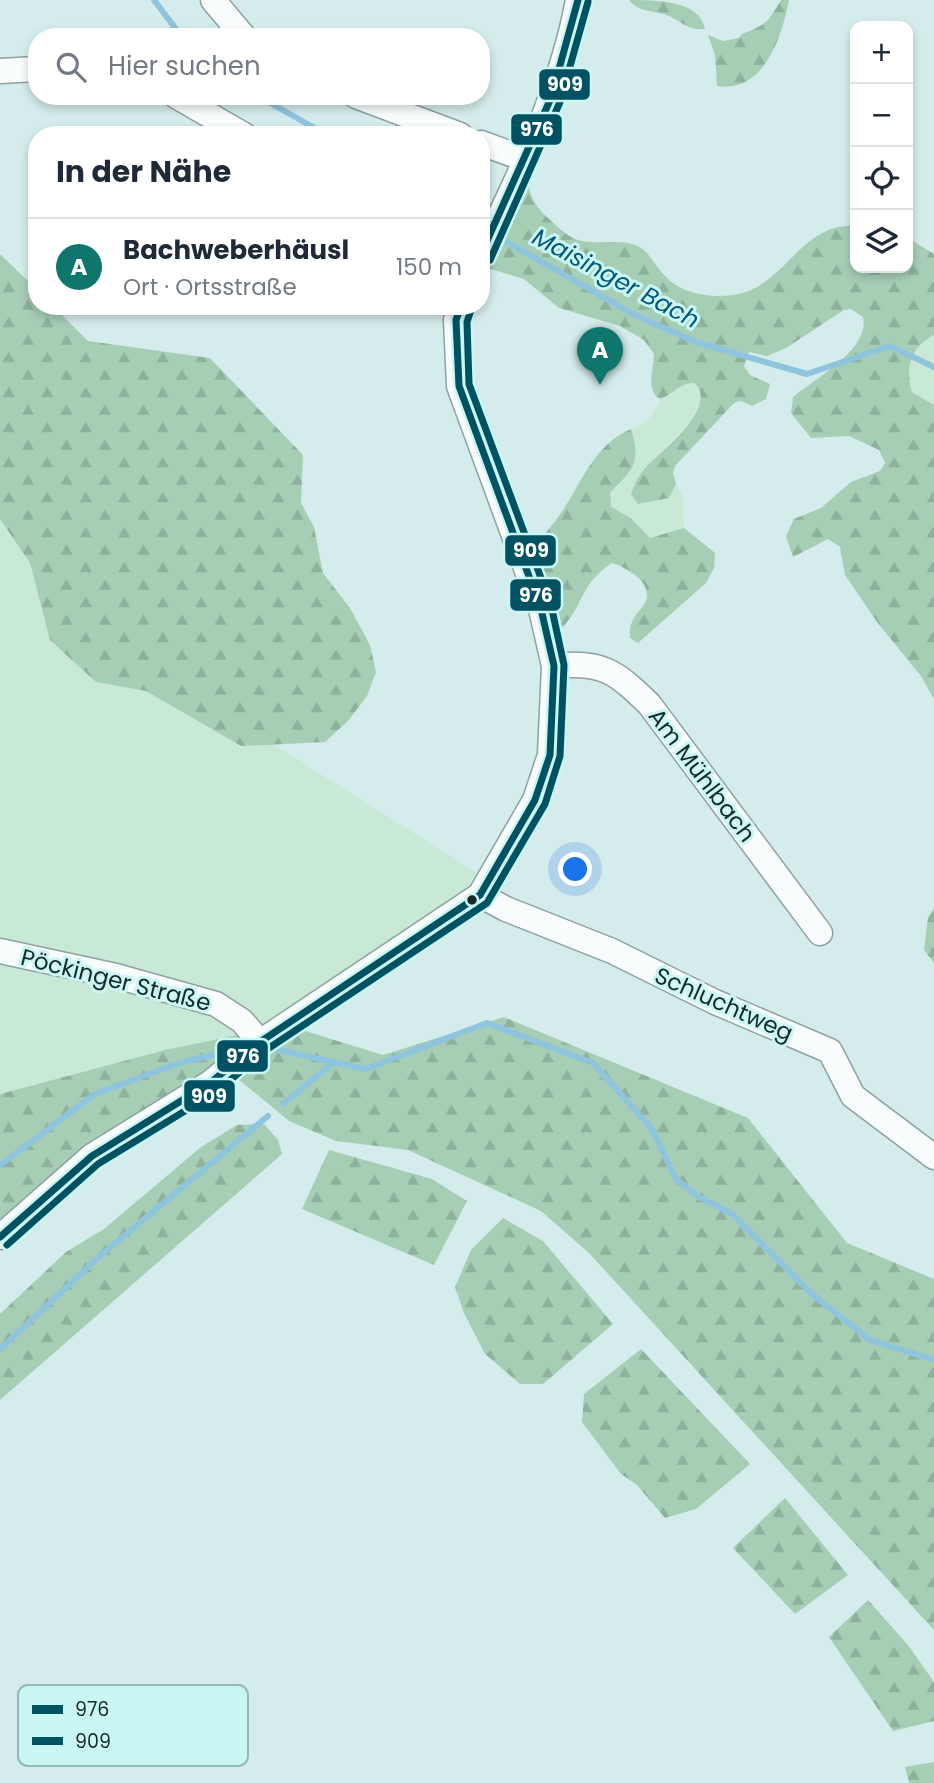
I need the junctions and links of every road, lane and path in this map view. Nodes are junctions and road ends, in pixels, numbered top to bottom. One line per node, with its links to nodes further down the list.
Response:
1 (213, 0): 3 (street)
2 (578, 0): 11 (street)
3 (236, 28)
4 (28, 69): 5 (street)
5 (0, 71)
6 (192, 105): 8 (street)
7 (380, 105): 9 (street)
8 (228, 126)
9 (436, 126)
10 (490, 146): 11 (street)
11 (525, 159): 12 (street)
12 (490, 237)
13 (458, 315): 14 (street)
14 (554, 666): 15 (street); 16 (street, Am Mühlbach)
15 (480, 895): 18 (street); 19 (street, Schluchtweg)
16 (820, 933)
17 (0, 951): 18 (street, Pöckinger Straße)
18 (260, 1042): 20 (street)
19 (934, 1157)
20 (0, 1237)

